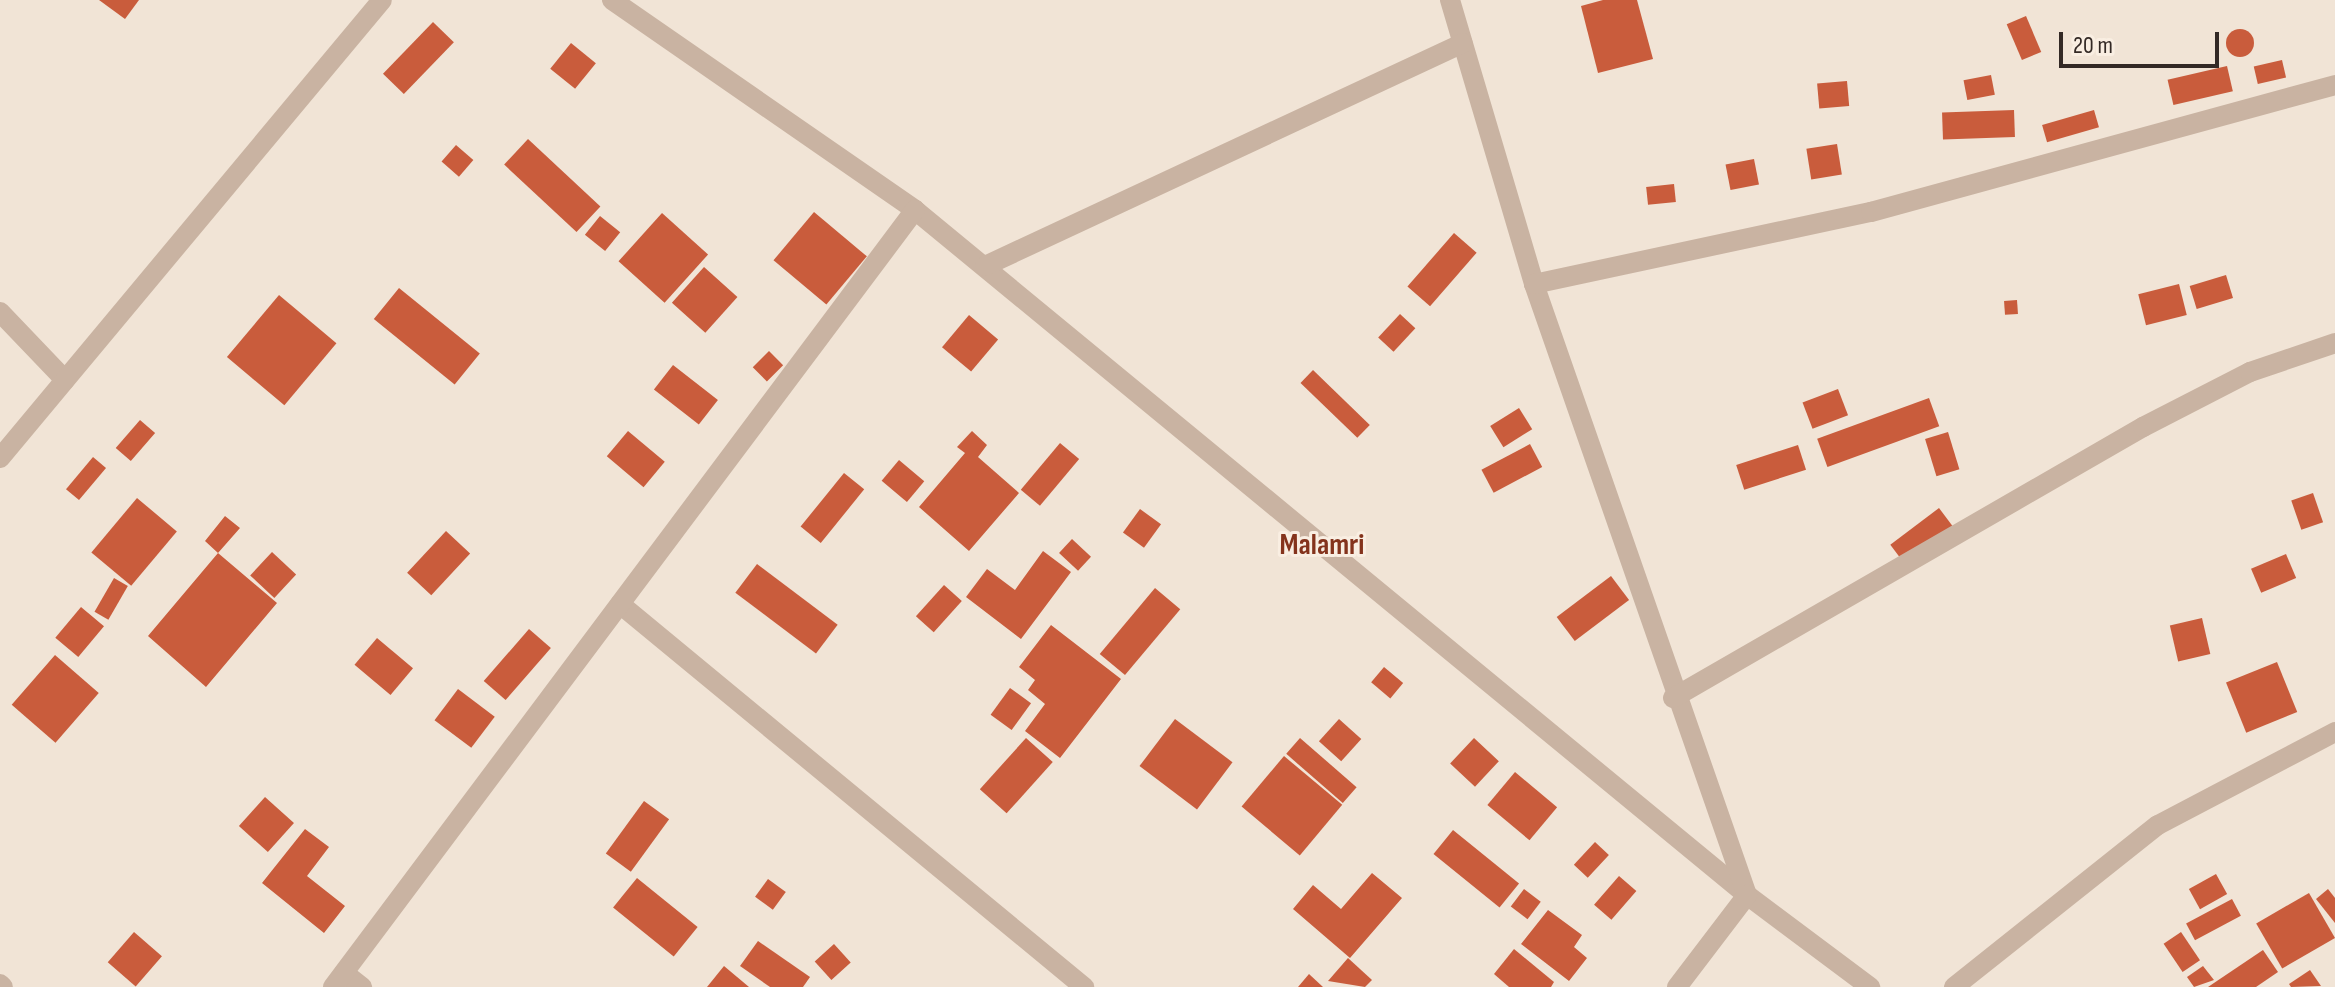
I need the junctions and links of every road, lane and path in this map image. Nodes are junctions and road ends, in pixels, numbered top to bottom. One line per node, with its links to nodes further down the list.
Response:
1 (382, 0): 11 (street)
2 (612, 0): 6 (street)
3 (1450, 0): 4 (street)
4 (1463, 43): 7 (street); 8 (street)
5 (2335, 85): 8 (street)
6 (915, 210): 7 (street); 13 (street)
7 (985, 266): 16 (street)
8 (1534, 284): 14 (street)
9 (0, 312): 11 (street)
10 (2335, 343): 14 (street)
11 (65, 380): 12 (street)
12 (0, 458)
13 (620, 604): 17 (street); 19 (street)
14 (1673, 698): 16 (street)
15 (2335, 732): 22 (street)
16 (1747, 895): 20 (street); 21 (street)
17 (338, 980): 18 (street)
18 (362, 987)
19 (1084, 987)
20 (1677, 987)
21 (1870, 987)
22 (1954, 987)

